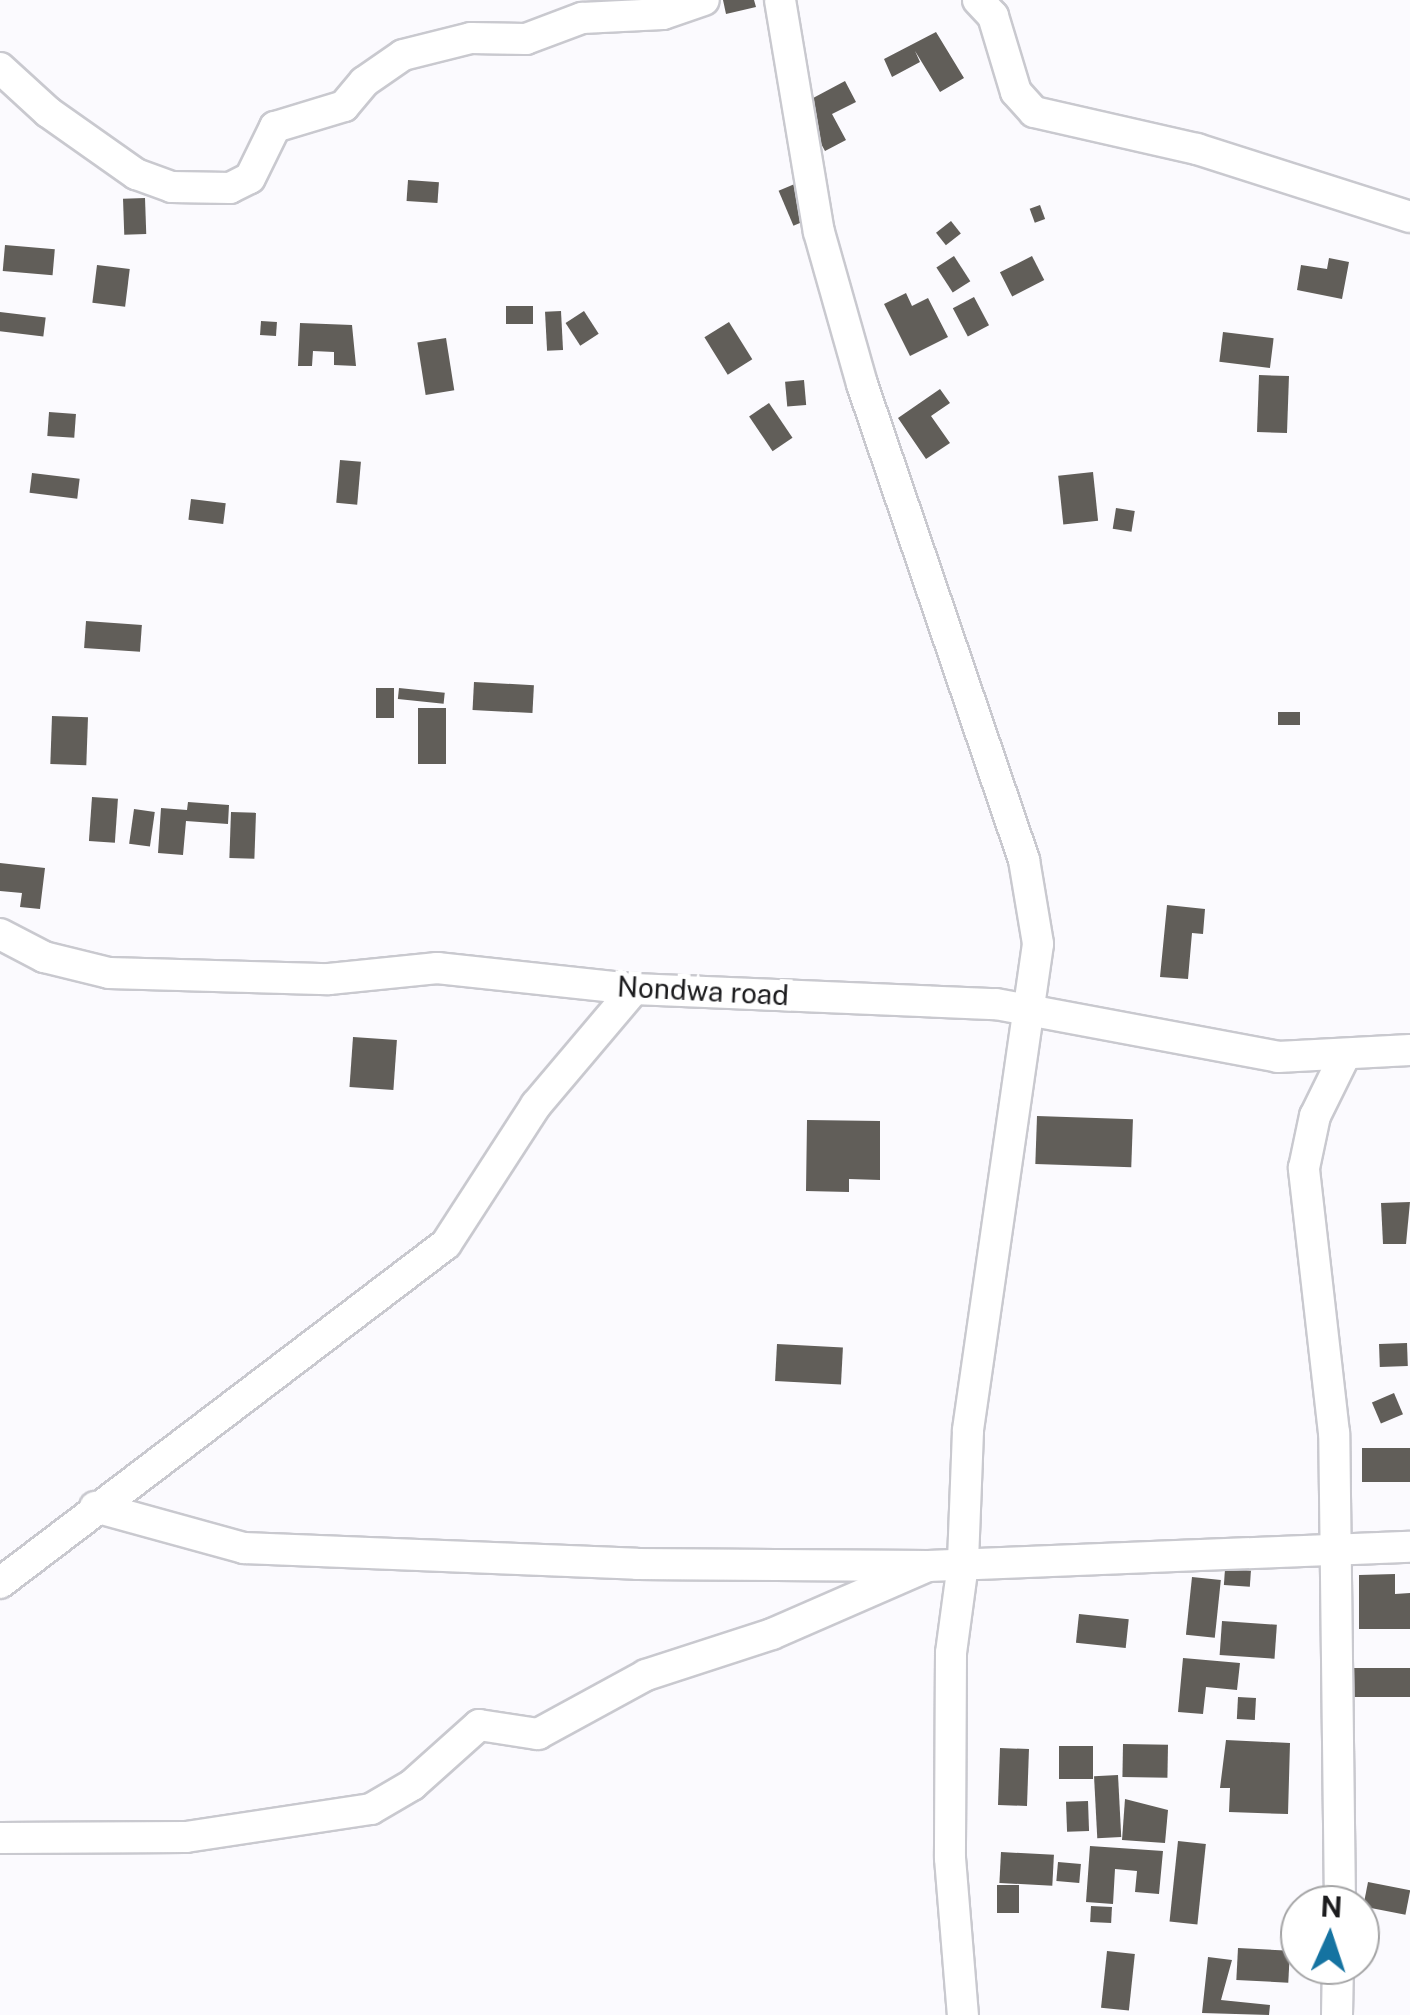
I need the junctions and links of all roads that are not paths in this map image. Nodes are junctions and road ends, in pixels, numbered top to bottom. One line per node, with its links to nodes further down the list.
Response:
1 (704, 0): 4 (street)
2 (780, 0): 8 (street)
3 (978, 0): 5 (street)
4 (0, 68)
5 (1410, 217)
6 (0, 934): 7 (street, Nondwa road)
7 (634, 989): 8 (street, Nondwa road); 11 (street)
8 (1033, 1009): 10 (street, Nondwa road); 14 (street)
9 (1410, 1050): 10 (street, Nondwa road)
10 (1344, 1057): 13 (street)
11 (95, 1507): 15 (street); 16 (street)
12 (1410, 1548): 13 (street)
13 (1334, 1555): 14 (street); 18 (street)
14 (963, 1564): 15 (street); 20 (street)
15 (928, 1566): 17 (street)
16 (0, 1583)
17 (0, 1838)
18 (1340, 1885)
19 (1338, 1985): 21 (street)
20 (963, 2015)
21 (1337, 2015)

